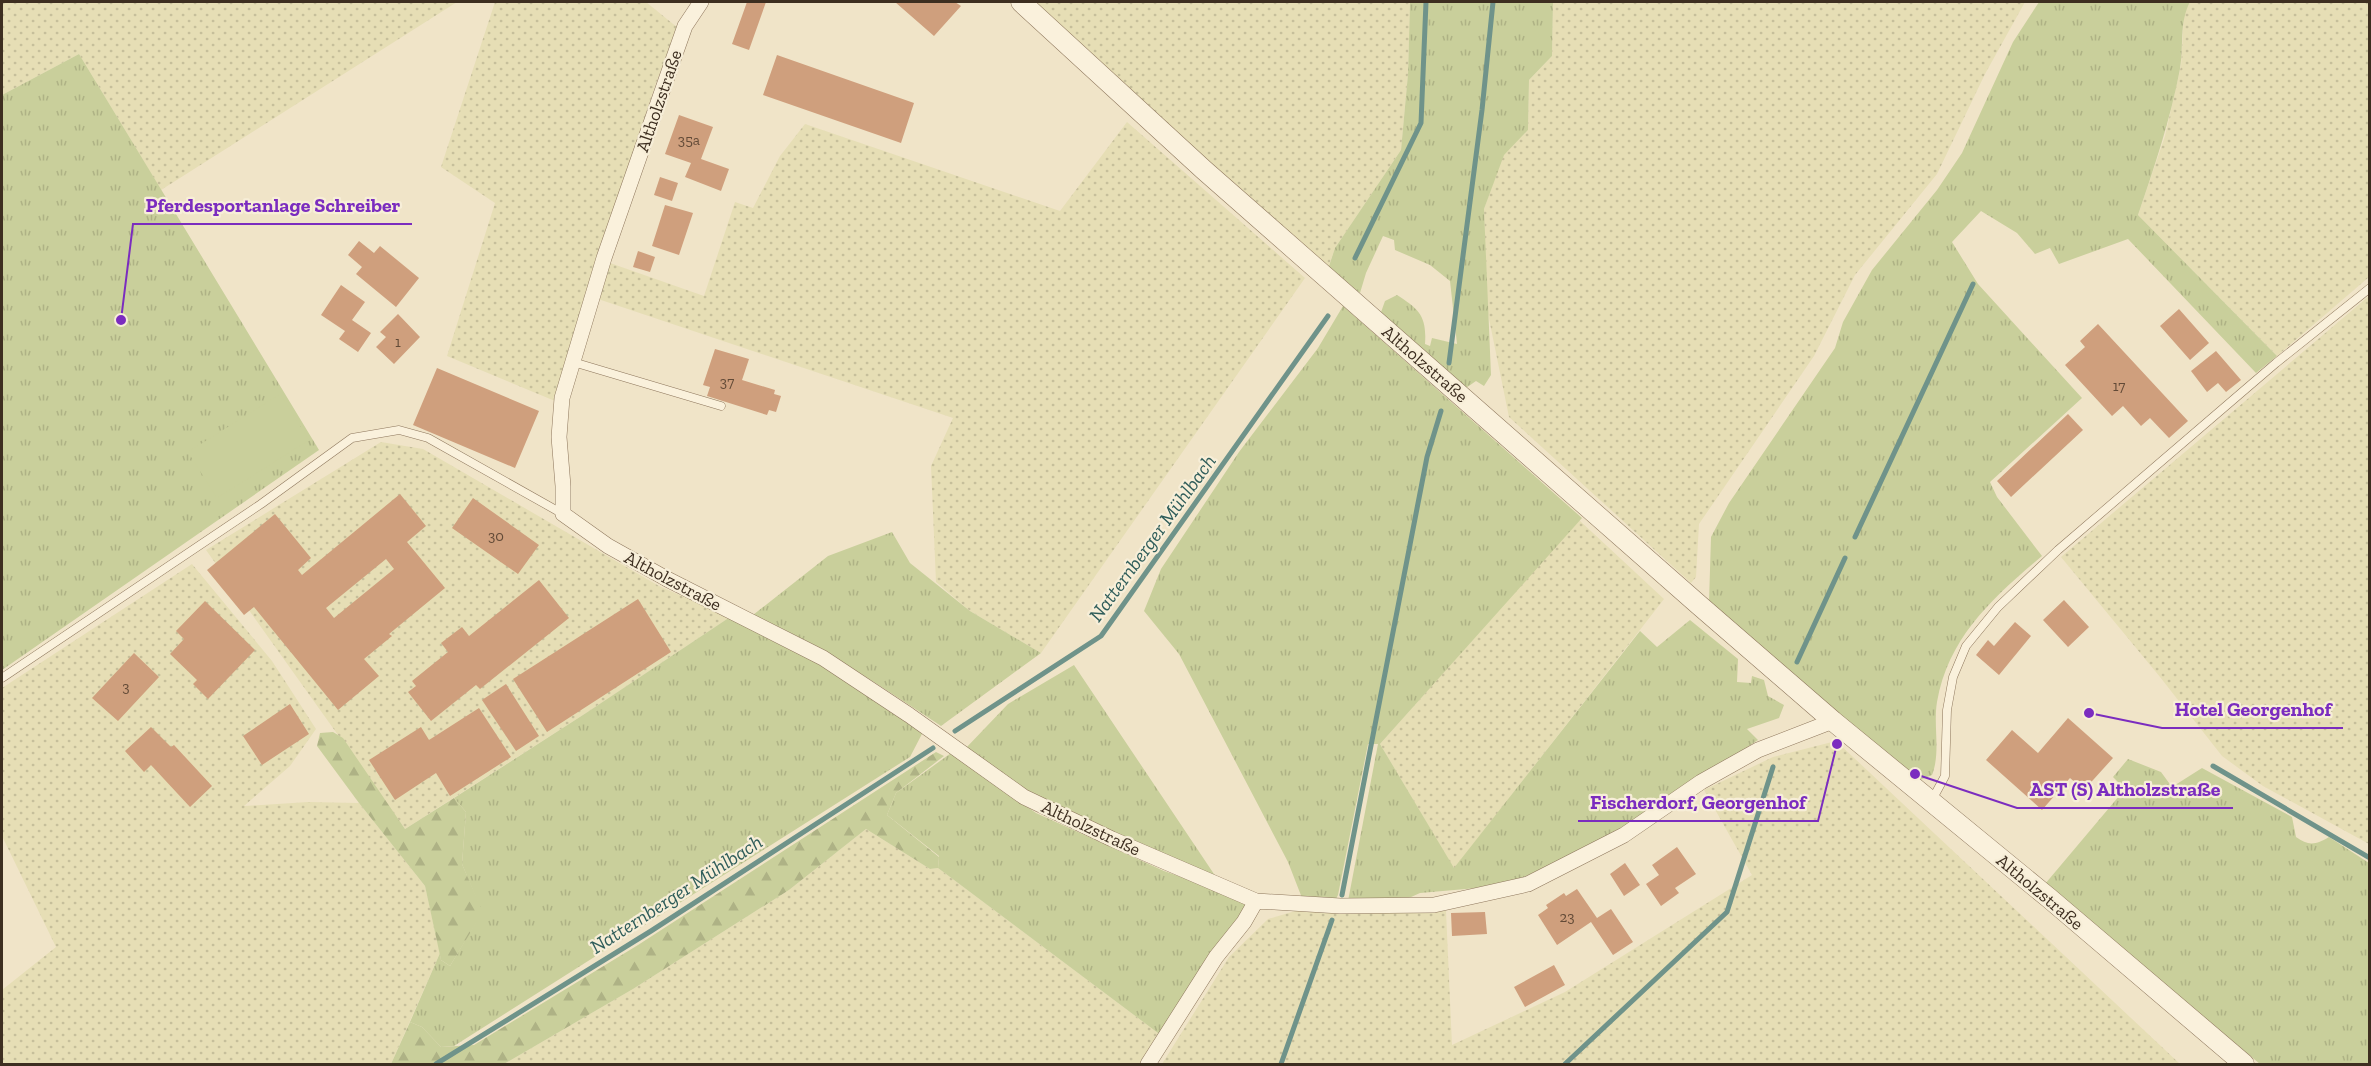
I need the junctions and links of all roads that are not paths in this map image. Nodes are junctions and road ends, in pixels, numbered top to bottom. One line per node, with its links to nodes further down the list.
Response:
1 (701, 2): 4 (street, Altholzstraße)
2 (1021, 2): 8 (street, Altholzstraße)
3 (2370, 288): 9 (lane)
4 (573, 362): 5 (lane); 6 (street, Altholzstraße)
5 (721, 406)
6 (563, 513): 7 (lane); 10 (street, Altholzstraße)
7 (2, 678)
8 (1833, 721): 9 (street, Altholzstraße); 10 (street, Altholzstraße)
9 (1932, 801): 12 (street, Altholzstraße)
10 (1256, 901): 11 (street)
11 (1148, 1065)
12 (2244, 1065)

